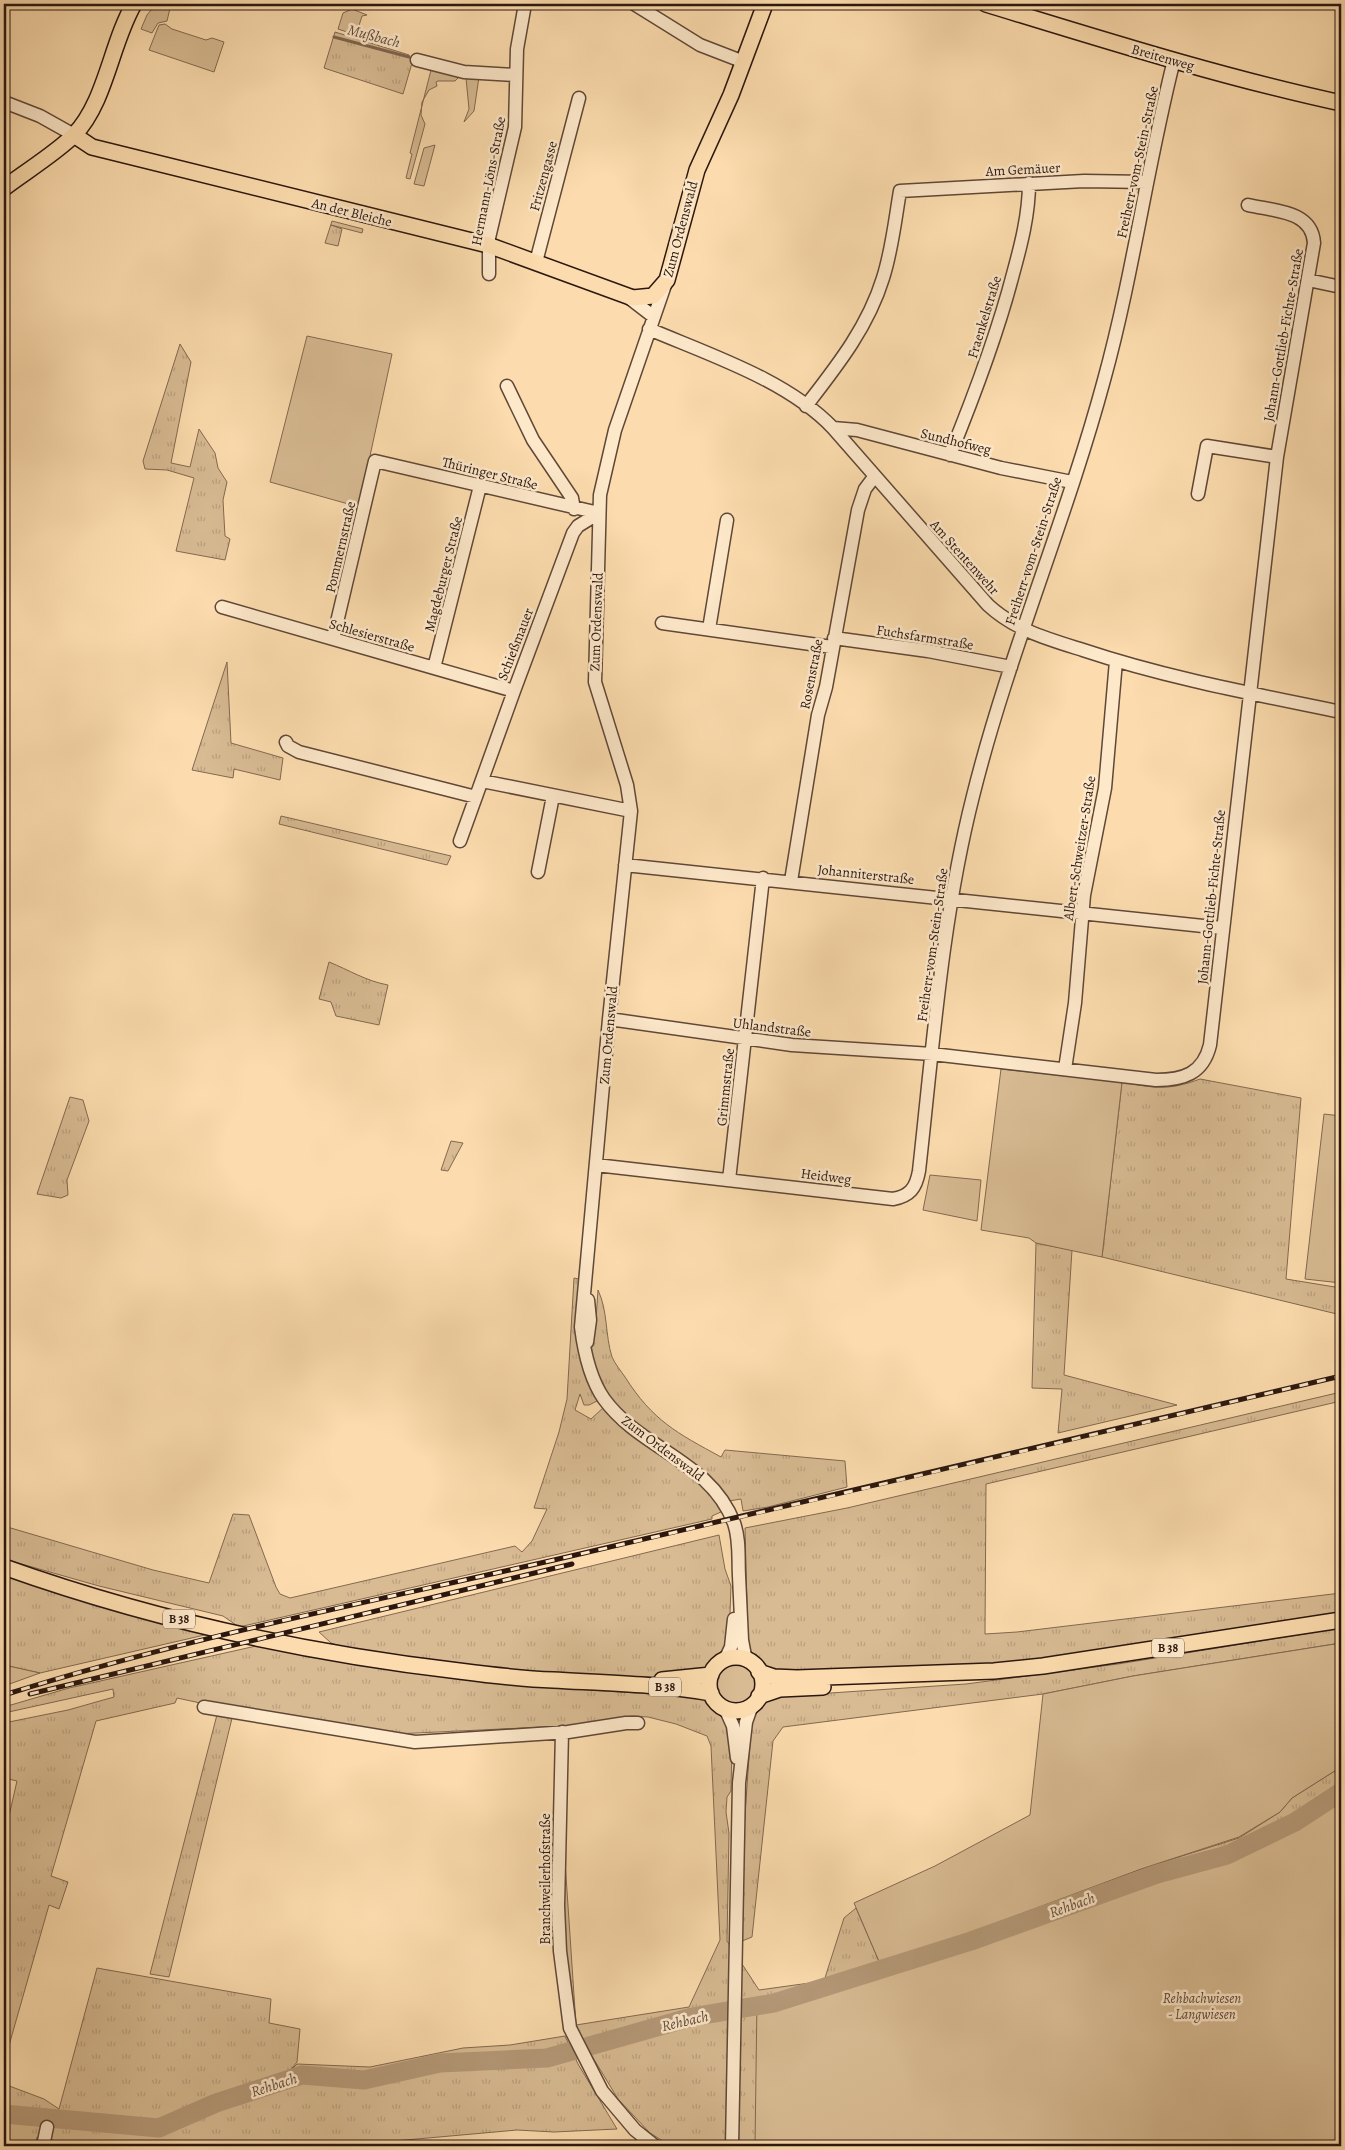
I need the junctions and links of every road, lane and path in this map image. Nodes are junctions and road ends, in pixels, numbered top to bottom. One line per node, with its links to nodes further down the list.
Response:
1 (134, 4): 13 (main road)
2 (525, 4): 9 (street, Hermann-Löns-Straße)
3 (634, 4): 8 (street)
4 (765, 4): 8 (main road, Zum Ordenswald)
5 (986, 4): 7 (main road, Breitenweg)
6 (417, 60): 9 (street)
7 (1174, 60): 12 (main road, Breitenweg); 14 (street, Freiherr-vom-Stein-Straße)
8 (744, 62): 21 (main road, Zum Ordenswald)
9 (516, 75): 18 (street, Hermann-Löns-Straße)
10 (579, 98): 19 (street, Fritzengasse)
11 (4, 102): 13 (street)
12 (1341, 103)
13 (74, 135): 16 (main road); 18 (main road, An der Bleiche)
14 (1147, 182): 15 (street, Am Gemäuer); 34 (street, Freiherr-vom-Stein-Straße)
15 (1029, 183): 28 (street, Am Gemäuer); 30 (street, Fraenkelstraße)
16 (4, 188)
17 (1248, 205): 22 (street, Johann-Gottlieb-Fichte-Straße)
18 (488, 245): 19 (main road, An der Bleiche); 20 (street, Hermann-Löns-Straße)
19 (536, 262): 24 (main road, An der Bleiche)
20 (489, 274)
21 (667, 280): 24 (main road, An der Bleiche); 25 (street, Zum Ordenswald)
22 (1308, 280): 23 (street); 31 (street, Johann-Gottlieb-Fichte-Straße)
23 (1341, 287)
24 (628, 297): 25 (street, An der Bleiche)
25 (654, 317): 26 (street, Zum Ordenswald)
26 (650, 329): 28 (street, Am Stentenwehr); 38 (street, Zum Ordenswald)
27 (507, 386): 37 (street)
28 (806, 406): 29 (street, Am Stentenwehr)
29 (833, 428): 30 (street, Sundhofweg); 33 (street, Am Stentenwehr)
30 (950, 455): 34 (street, Sundhofweg)
31 (1277, 457): 36 (street); 50 (street, Johann-Gottlieb-Fichte-Straße)
32 (376, 461): 35 (street, Thüringer Straße); 44 (street, Pommernstraße)
33 (874, 477): 43 (street, Am Stentenwehr); 45 (street, Rosenstraße)
34 (1072, 482): 43 (street, Freiherr-vom-Stein-Straße)
35 (480, 486): 37 (street, Thüringer Straße); 48 (street, Magdeburger Straße)
36 (1198, 494)
37 (574, 508): 38 (street, Thüringer Straße)
38 (598, 514): 49 (street, Schießmauer); 56 (street, Zum Ordenswald)
39 (727, 520): 42 (street)
40 (222, 607): 44 (street, Schlesierstraße)
41 (662, 623): 42 (street, Fuchsfarmstraße)
42 (709, 629): 45 (street, Fuchsfarmstraße)
43 (1023, 630): 46 (street, Am Stentenwehr); 47 (street, Freiherr-vom-Stein-Straße)
44 (333, 639): 48 (street, Schlesierstraße)
45 (833, 643): 47 (street, Fuchsfarmstraße); 61 (street, Rosenstraße)
46 (1116, 661): 50 (street, Am Stentenwehr); 63 (street, Albert-Schweitzer-Straße)
47 (1010, 667): 62 (street, Freiherr-vom-Stein-Straße)
48 (434, 668): 49 (street, Schlesierstraße)
49 (514, 690): 53 (street, Schießmauer)
50 (1249, 693): 51 (street, Am Stentenwehr); 64 (street, Johann-Gottlieb-Fichte-Straße)
51 (1341, 712)
52 (286, 742): 55 (street)
53 (482, 781): 54 (street); 55 (street, Schießmauer)
54 (553, 796): 56 (street); 59 (street)
55 (476, 797): 57 (street, Schießmauer)
56 (631, 810): 58 (street, Zum Ordenswald)
57 (460, 841)
58 (625, 865): 60 (street, Johanniterstraße); 65 (street, Zum Ordenswald)
59 (538, 872)
60 (763, 878): 61 (street, Johanniterstraße); 66 (street, Grimmstraße)
61 (790, 881): 62 (street, Johanniterstraße)
62 (951, 899): 63 (street, Johanniterstraße); 67 (street, Freiherr-vom-Stein-Straße)
63 (1082, 914): 64 (street, Johanniterstraße); 68 (street, Albert-Schweitzer-Straße)
64 (1222, 928): 68 (street, Johann-Gottlieb-Fichte-Straße)
65 (609, 1019): 66 (street, Uhlandstraße); 69 (street, Zum Ordenswald)
66 (745, 1039): 67 (street, Uhlandstraße); 70 (street, Grimmstraße)
67 (932, 1054): 68 (street, Johann-Gottlieb-Fichte-Straße); 70 (street, Heidweg)
68 (1065, 1069)
69 (596, 1165): 70 (street, Heidweg); 72 (street, Zum Ordenswald)
70 (729, 1180)
71 (4, 1567): 78 (main road, B 38)
72 (739, 1577): 74 (street, Zum Ordenswald); 75 (street, Zum Ordenswald)
73 (1341, 1620): 76 (main road, B 38)
74 (725, 1660): 75 (main road); 77 (main road)
75 (755, 1667): 76 (main road, B 38); 80 (main road)
76 (994, 1671): 80 (main road, B 38)
77 (711, 1675): 78 (main road, B 38); 79 (main road)
78 (620, 1682): 79 (main road, B 38)
79 (711, 1693): 82 (main road)
80 (756, 1700): 82 (main road); 85 (street)
81 (204, 1707): 84 (street)
82 (725, 1708): 85 (street)
83 (638, 1723): 84 (street)
84 (562, 1732): 88 (street, Branchweilerhofstraße)
85 (739, 1783): 89 (street)
86 (47, 2127): 87 (street)
87 (43, 2146)
88 (654, 2146)
89 (732, 2146)

